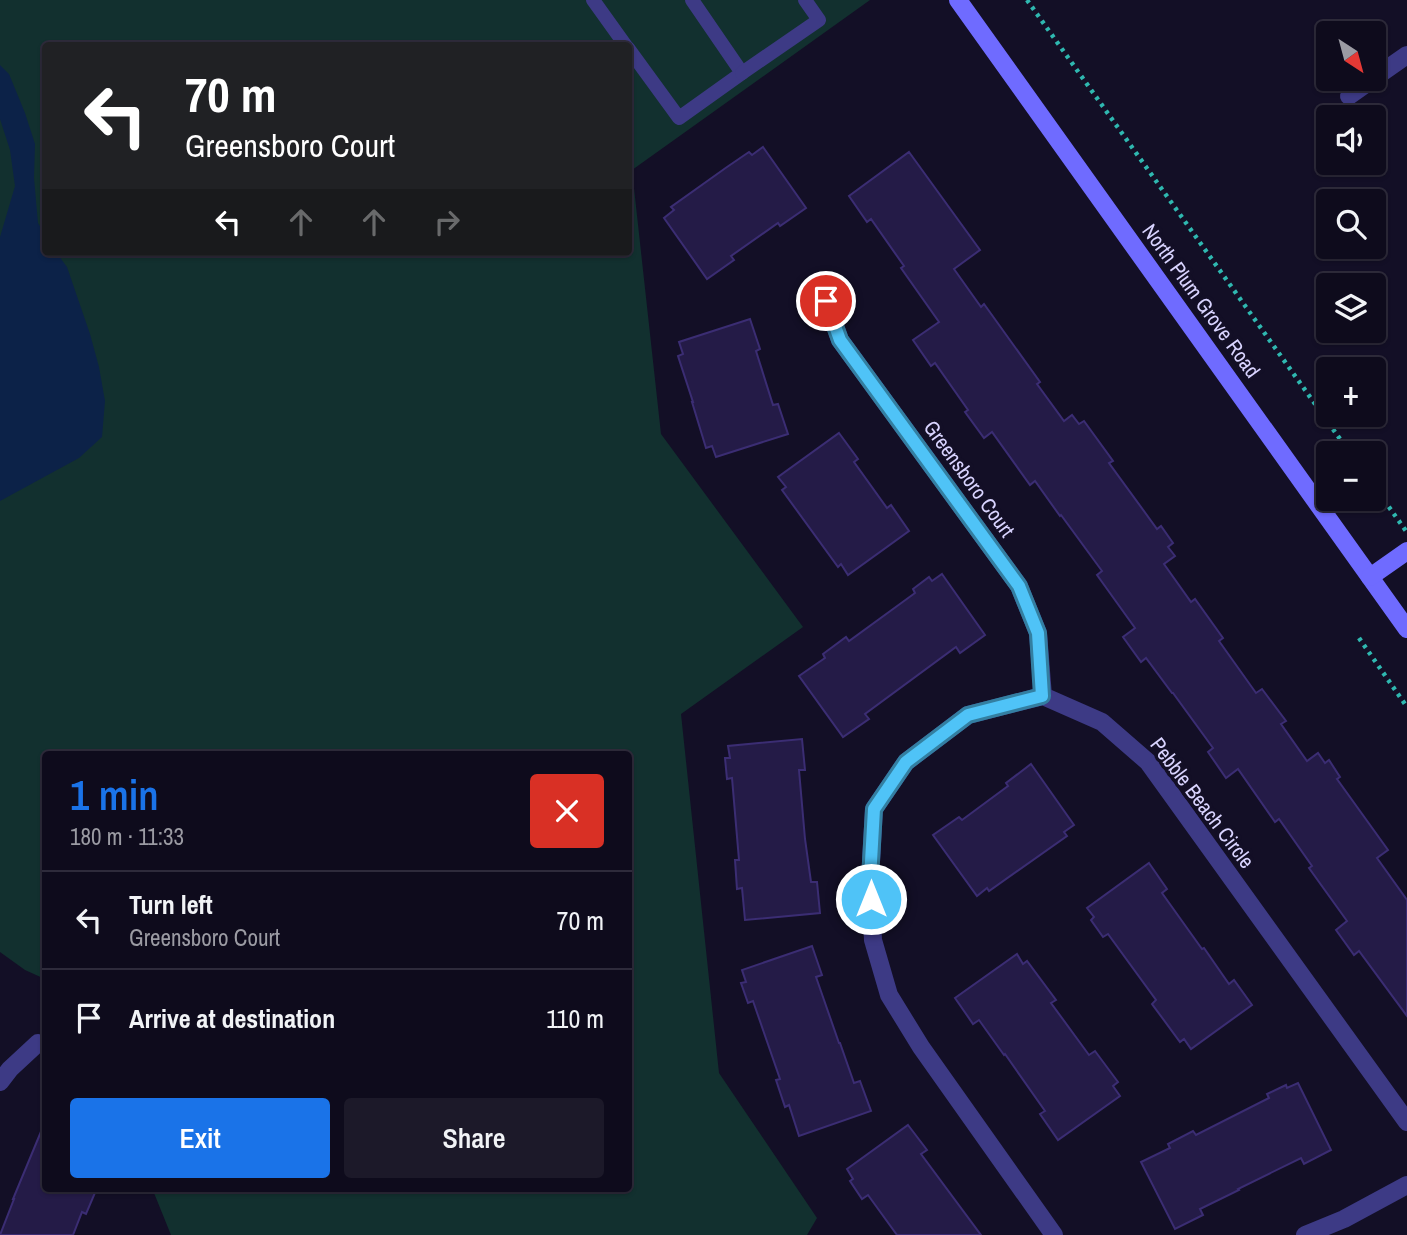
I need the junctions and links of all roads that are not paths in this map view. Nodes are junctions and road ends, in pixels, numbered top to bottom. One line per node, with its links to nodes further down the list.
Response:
1 (593, 0): 5 (lane)
2 (692, 0): 9 (lane)
3 (805, 0): 9 (lane)
4 (958, 0): 14 (street, North Plum Grove Road)
5 (623, 42)
6 (632, 54): 9 (lane)
7 (1407, 55): 8 (street)
8 (1386, 70)
9 (742, 73)
10 (1356, 91): 11 (street)
11 (1349, 96)
12 (826, 301): 16 (street, Greensboro Court)
13 (1407, 551): 14 (street)
14 (1370, 577): 15 (street, North Plum Grove Road)
15 (1407, 629)
16 (1042, 696): 19 (street, Pebble Beach Circle); 21 (street)
17 (38, 1043): 18 (street)
18 (0, 1082)
19 (1407, 1122)
20 (1407, 1185): 22 (street)
21 (1054, 1235)
22 (1305, 1235)

